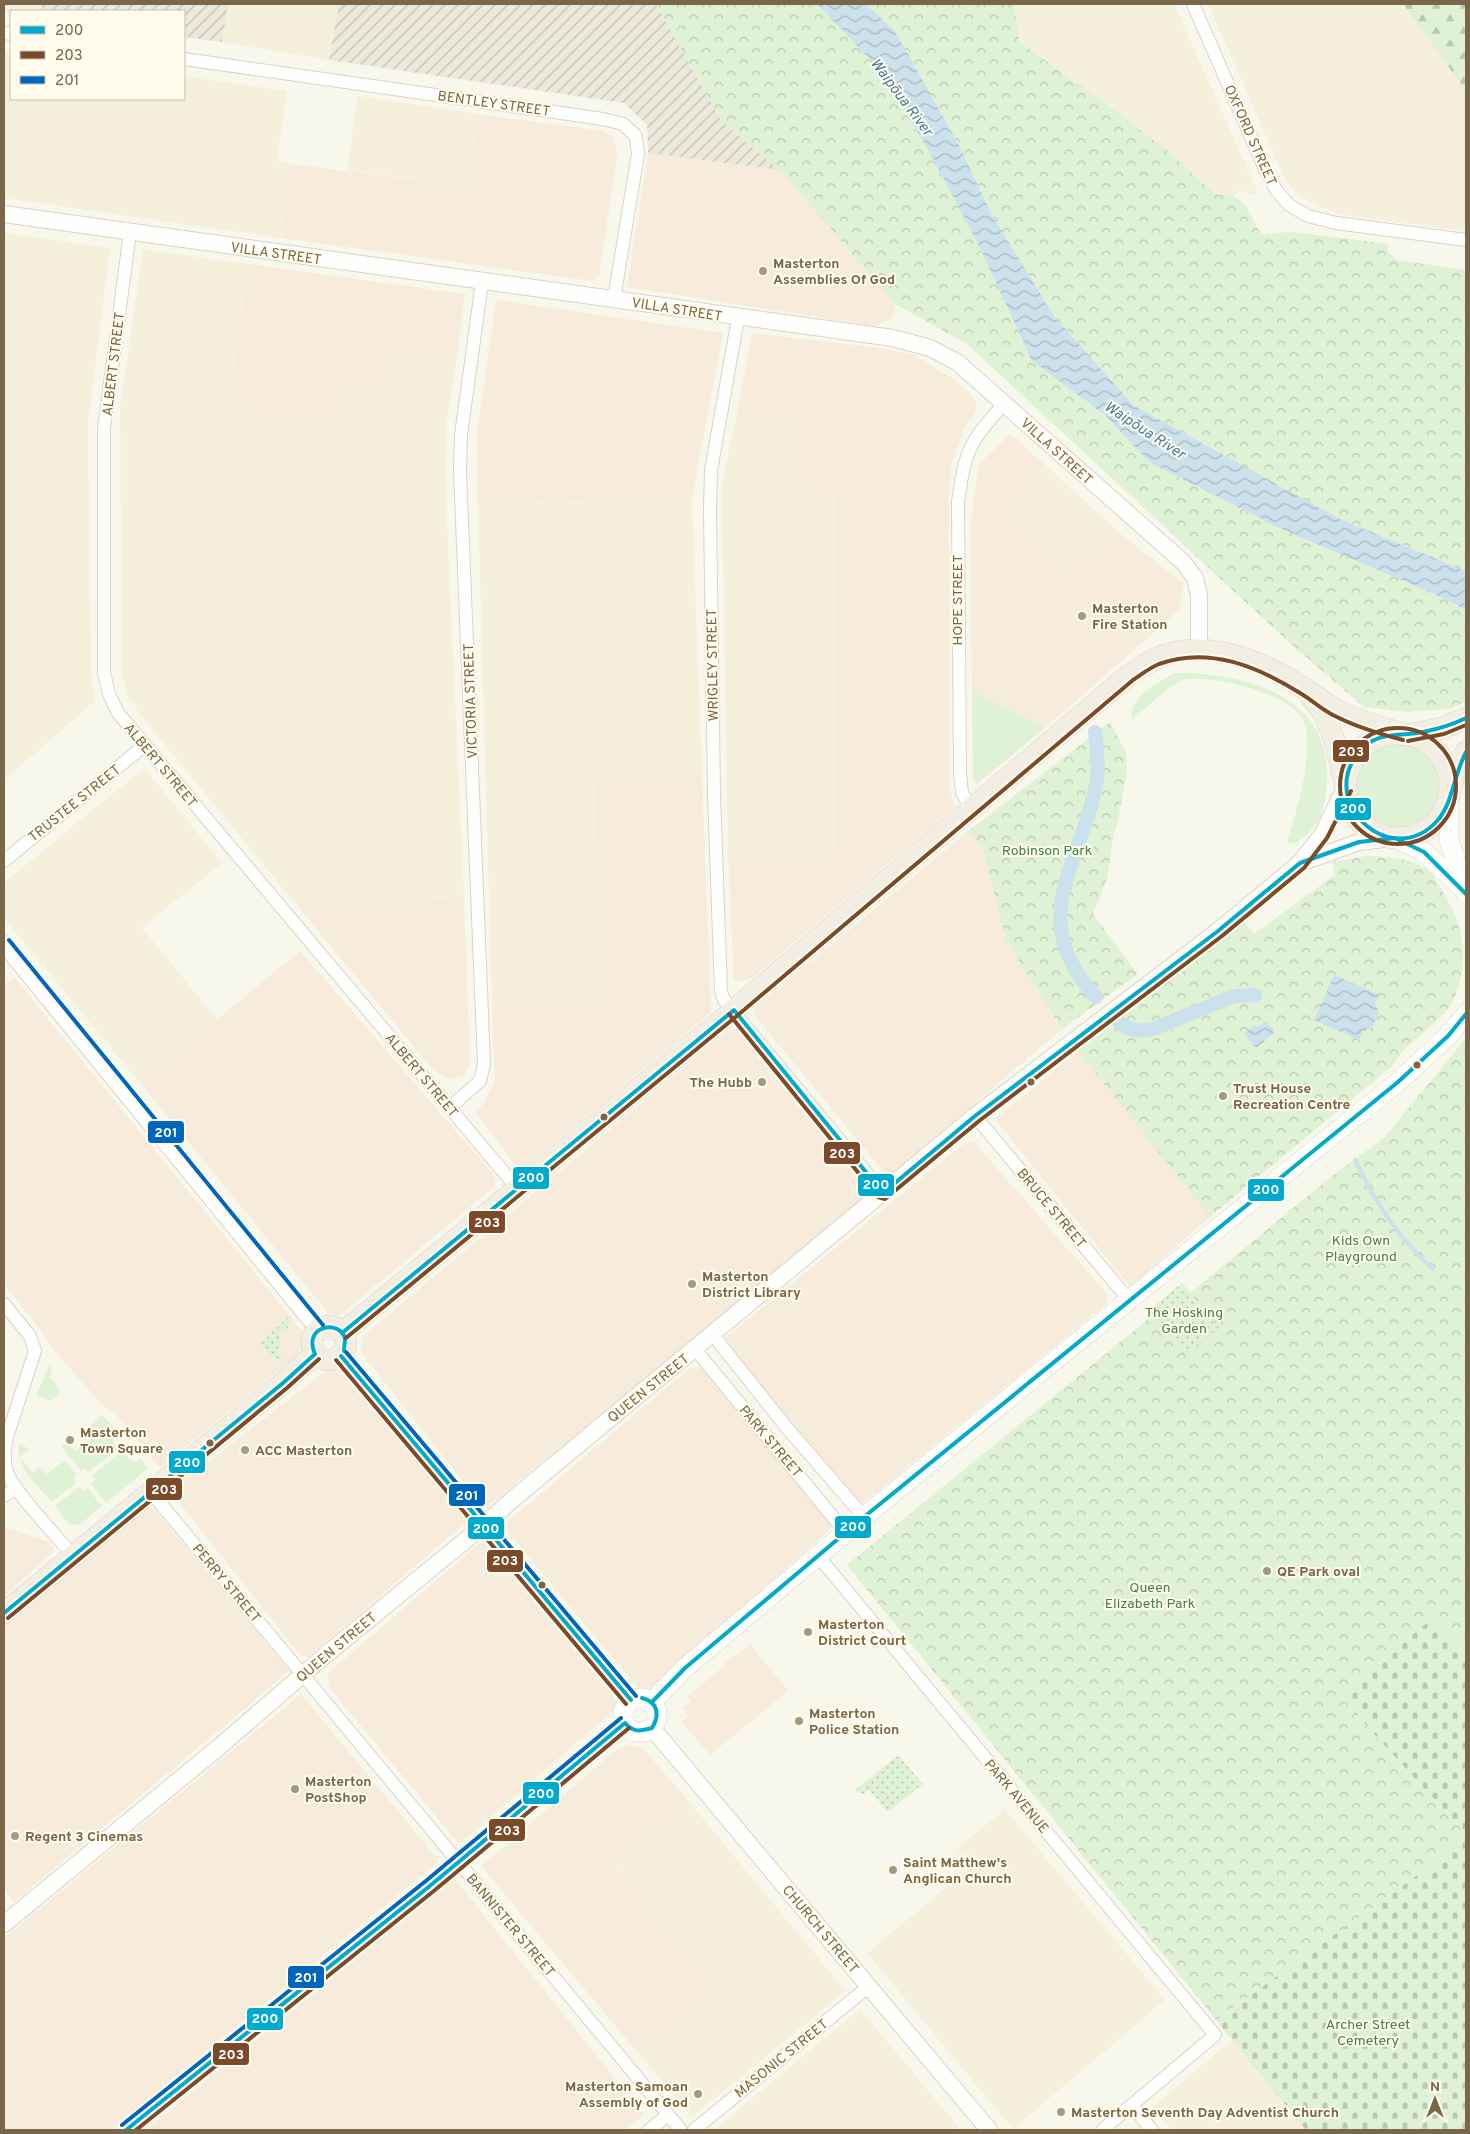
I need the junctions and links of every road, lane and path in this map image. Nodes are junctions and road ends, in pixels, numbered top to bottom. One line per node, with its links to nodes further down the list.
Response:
1 (1193, 4): 5 (street, OXFORD STREET)
2 (185, 59): 7 (street, BENTLEY STREET)
3 (4, 214): 4 (street, VILLA STREET)
4 (130, 232): 6 (street, VILLA STREET); 14 (street, ALBERT STREET)
5 (1466, 240)
6 (482, 282): 7 (street, VILLA STREET); 26 (street, VICTORIA STREET)
7 (614, 299): 8 (street, VILLA STREET)
8 (738, 318): 9 (street, VILLA STREET); 24 (street, WRIGLEY STREET)
9 (1004, 404): 10 (street, VILLA STREET); 18 (street, HOPE STREET)
10 (1199, 650): 11 (highway); 18 (highway)
11 (1301, 686): 13 (highway); 16 (highway)
12 (1466, 718): 13 (highway)
13 (1406, 734): 16 (highway); 17 (highway)
14 (145, 745): 20 (street, TRUSTEE STREET); 26 (street, ALBERT STREET)
15 (1466, 752): 17 (highway)
16 (1345, 787): 19 (highway); 21 (street, QUEEN STREET)
17 (1449, 798): 19 (highway); 22 (main road)
18 (971, 808): 24 (highway)
19 (1394, 838): 21 (street, QUEEN STREET); 22 (main road)
20 (4, 862)
21 (1300, 863): 27 (street, QUEEN STREET)
22 (1466, 893)
23 (4, 944): 32 (street)
24 (734, 1010): 28 (highway); 29 (street, WRIGLEY STREET)
25 (1466, 1014): 30 (main road)
26 (449, 1108): 28 (street, ALBERT STREET)
27 (975, 1116): 29 (street, QUEEN STREET); 30 (street, BRUCE STREET)
28 (517, 1188): 33 (highway)
29 (883, 1193): 34 (street, QUEEN STREET)
30 (1129, 1300): 41 (main road)
31 (4, 1304): 38 (street)
32 (318, 1329): 33 (highway); 36 (highway)
33 (342, 1333): 37 (highway)
34 (712, 1335): 35 (street, QUEEN STREET); 41 (street, PARK STREET)
35 (695, 1349): 42 (street, QUEEN STREET); 43 (street, PARK STREET)
36 (316, 1354): 37 (highway); 39 (highway)
37 (341, 1356): 42 (street)
38 (16, 1488): 40 (street); 44 (street)
39 (150, 1491): 44 (highway); 47 (street, PERRY STREET)
40 (4, 1496)
41 (864, 1517): 43 (main road)
42 (484, 1526): 47 (street, QUEEN STREET); 48 (street)
43 (846, 1532): 45 (main road)
44 (73, 1555): 46 (highway)
45 (818, 1556): 49 (main road); 55 (street, PARK AVENUE)
46 (4, 1613)
47 (304, 1674): 52 (street, BANNISTER STREET); 53 (street, QUEEN STREET)
48 (632, 1700): 49 (main road); 50 (main road)
49 (652, 1702): 51 (main road)
50 (625, 1723): 51 (main road); 52 (main road)
51 (652, 1728): 54 (street, CHURCH STREET)
52 (459, 1862): 56 (street, BANNISTER STREET); 57 (main road)
53 (5, 1920)
54 (868, 1986): 60 (street, MASONIC STREET); 61 (street, CHURCH STREET)
55 (1132, 2106): 62 (street); 63 (street)
56 (668, 2115): 58 (street); 59 (street, BANNISTER STREET)
57 (126, 2130)
58 (649, 2130)
59 (681, 2130)
60 (694, 2130)
61 (989, 2130)
62 (1102, 2130)
63 (1152, 2130)

